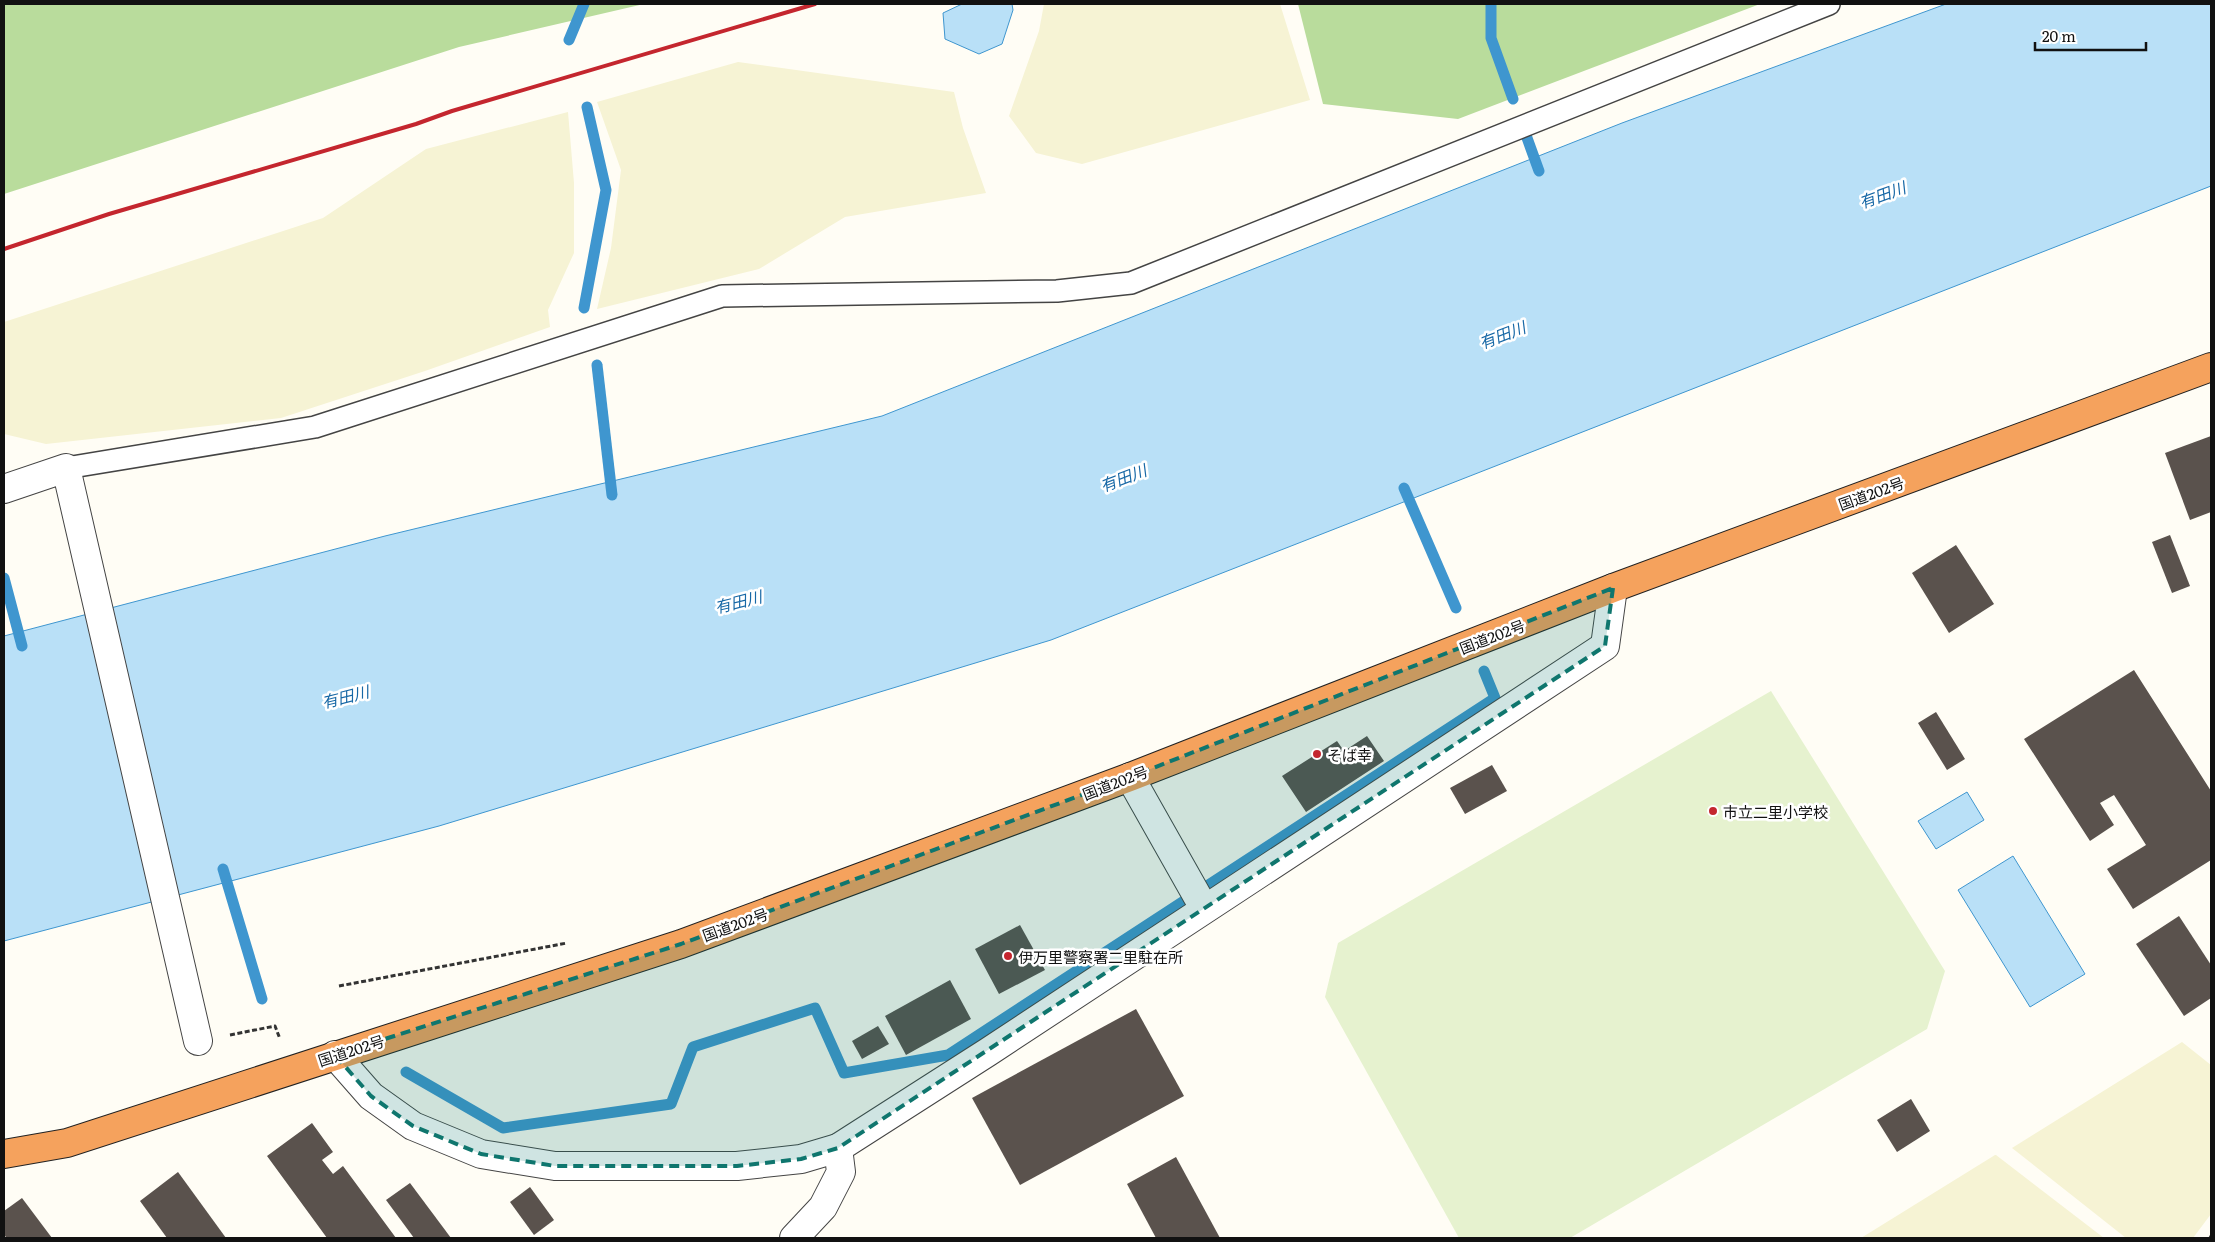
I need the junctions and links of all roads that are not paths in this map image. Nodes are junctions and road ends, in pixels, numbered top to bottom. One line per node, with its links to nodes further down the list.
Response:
1 (1828, 4): 3 (lane)
2 (2211, 367): 5 (highway, 国道202号)
3 (66, 468): 4 (street); 8 (street)
4 (4, 489)
5 (1613, 588): 6 (highway, 国道202号); 7 (street)
6 (1130, 776): 7 (street); 9 (highway, 国道202号)
7 (1204, 908): 10 (street)
8 (198, 1041)
9 (335, 1056): 10 (street); 11 (highway, 国道202号)
10 (838, 1148): 12 (street)
11 (4, 1154)
12 (794, 1238)

